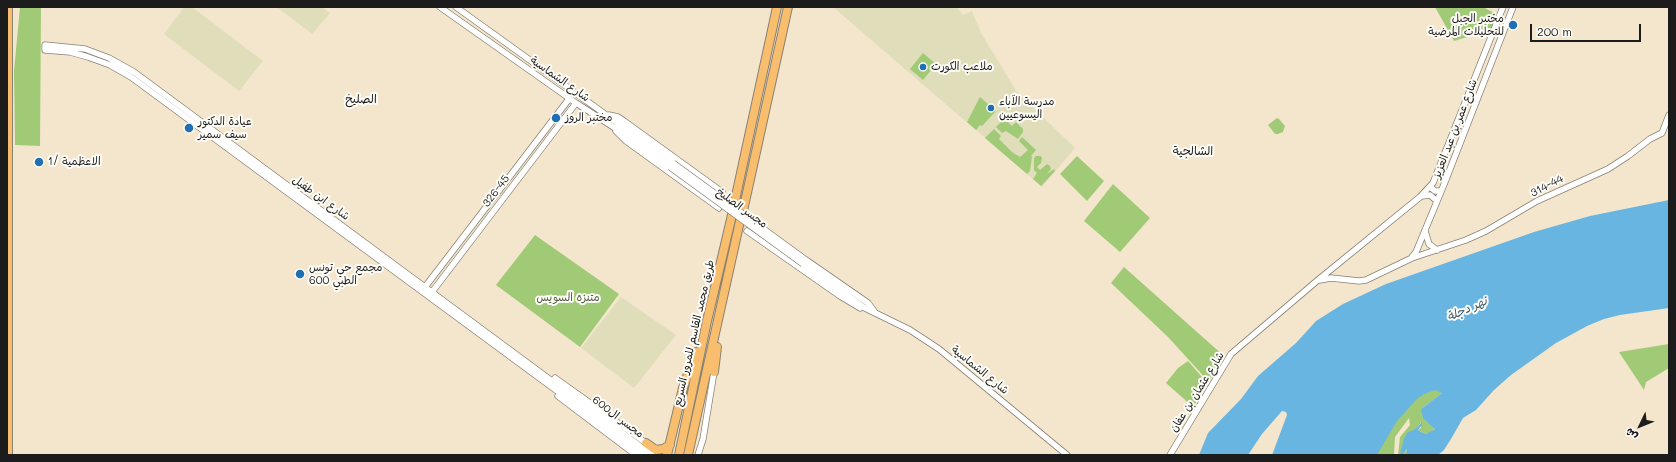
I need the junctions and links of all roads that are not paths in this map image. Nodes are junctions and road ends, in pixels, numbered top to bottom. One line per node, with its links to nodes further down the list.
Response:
1 (8, 7): 10 (highway)
2 (14, 7): 10 (highway)
3 (440, 7): 9 (street, شارع الشماسية)
4 (456, 7): 16 (street, شارع الشماسية)
5 (778, 7): 25 (highway)
6 (788, 7): 27 (highway)
7 (1503, 7): 19 (street, شارع عمر بن عبد العزيز)
8 (1513, 7): 20 (street, شارع عمر بن عبد العزيز)
9 (447, 9): 11 (street, شارع الشماسية)
10 (8, 56): 50 (highway)
11 (569, 98): 13 (street, شارع الشماسية); 38 (street, 326-45)
12 (176, 103): 14 (street); 14 (street, شارع ابن طفيل); 21 (street, شارع ابن طفيل)
13 (576, 103): 17 (street, شارع الشماسية); 39 (street, 326-45)
14 (172, 108): 21 (street, شارع ابن طفيل)
15 (1669, 114): 32 (street, 314-44)
16 (607, 115): 18 (street, شارع الشماسية); 22 (street)
17 (611, 124): 18 (street, شارع الشماسية); 26 (street)
18 (671, 165): 34 (street, مجسر الصليخ, bridge)
19 (1430, 187): 20 (street); 23 (street, شارع عمر بن عبد العزيز)
20 (1441, 191): 24 (street, شارع عمر بن عبد العزيز)
21 (291, 192): 40 (street, شارع ابن طفيل); 45 (street, شارع ابن طفيل)
22 (722, 192)
23 (1420, 197): 24 (street); 35 (street, شارع عثمان بن عفان)
24 (1436, 201): 31 (street, شارع عمر بن عبد العزيز)
25 (734, 205)
26 (719, 208)
27 (743, 211)
28 (732, 215): 44 (highway, طريق محمد القاسم للمرور السريع)
29 (740, 221): 42 (highway, طريق محمد القاسم للمرور السريع)
30 (747, 231): 43 (street)
31 (1425, 231): 32 (street); 33 (street, شارع عمر بن عبد العزيز)
32 (1437, 250): 33 (street)
33 (1412, 258): 36 (street)
34 (805, 262): 43 (street, شارع الشماسية)
35 (1332, 269): 36 (street); 37 (street, شارع عثمان بن عفان)
36 (1337, 279): 37 (street)
37 (1318, 280): 59 (street, شارع عثمان بن عفان)
38 (429, 281): 39 (street); 40 (street, 326-45)
39 (436, 286): 41 (street, 326-45)
40 (425, 287): 41 (street, شارع ابن طفيل)
41 (432, 292): 45 (street, شارع ابن طفيل)
42 (720, 311): 46 (highway); 56 (highway, طريق محمد القاسم للمرور السريع)
43 (872, 311): 58 (street, شارع الشماسية)
44 (707, 322): 49 (highway); 55 (highway, طريق محمد القاسم للمرور السريع)
45 (520, 360): 47 (street, شارع ابن طفيل); 48 (street); 51 (street)
46 (714, 372): 57 (street)
47 (570, 398): 52 (street, مجسر ال600); 53 (street, مجسر ال600)
48 (646, 443): 49 (highway)
49 (670, 445): 54 (highway)
50 (8, 455)
51 (636, 455)
52 (644, 455)
53 (652, 455)
54 (667, 455)
55 (678, 455)
56 (688, 455)
57 (698, 455)
58 (1067, 455)
59 (1170, 455)

